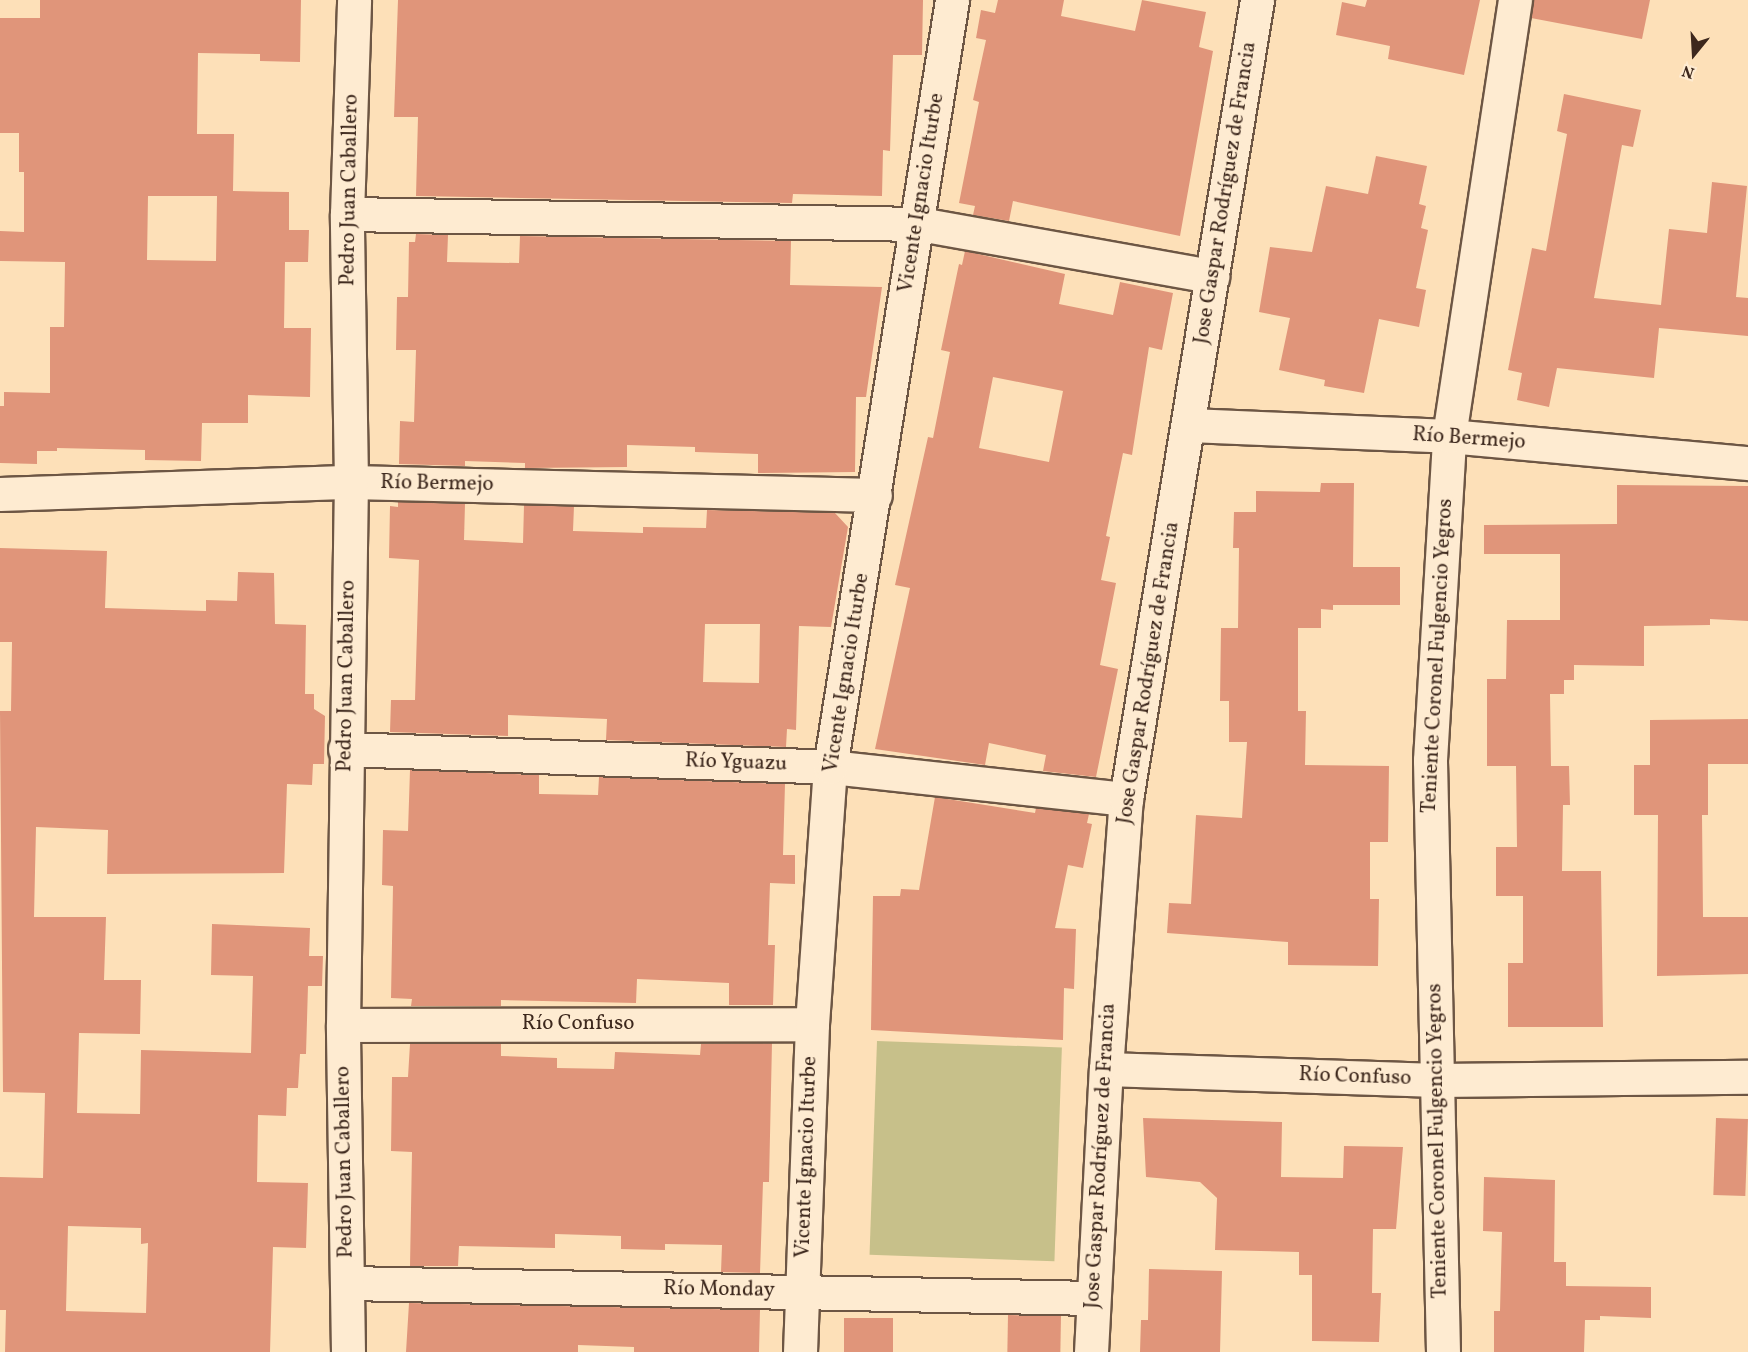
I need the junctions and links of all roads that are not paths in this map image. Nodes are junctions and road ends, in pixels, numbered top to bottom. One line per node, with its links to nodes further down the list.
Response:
1 (354, 0): 5 (street, Pedro Juan Caballero)
2 (952, 0): 6 (street, Vicente Ignacio Iturbe)
3 (1257, 0): 7 (street, Jose Gaspar Rodríguez de Francia)
4 (1515, 0): 9 (street, Teniente Coronel Fulgencio Yegros)
5 (347, 214): 6 (street); 11 (street, Pedro Juan Caballero)
6 (918, 224): 7 (street); 13 (street, Vicente Ignacio Iturbe)
7 (1212, 276): 8 (street, Jose Gaspar Rodríguez de Francia)
8 (1189, 425): 9 (street, Río Bermejo); 16 (street, Jose Gaspar Rodríguez de Francia)
9 (1449, 436): 10 (street, Río Bermejo); 21 (street, Teniente Coronel Fulgencio Yegros)
10 (1748, 463)
11 (351, 482): 12 (street, Río Bermejo); 13 (street, Río Bermejo); 14 (street, Pedro Juan Caballero)
12 (0, 494)
13 (875, 495): 15 (street, Vicente Ignacio Iturbe)
14 (345, 749): 15 (street, Río Yguazu); 17 (street, Pedro Juan Caballero)
15 (830, 767): 16 (street, Río Yguazu); 18 (street, Vicente Ignacio Iturbe)
16 (1126, 799): 19 (street, Jose Gaspar Rodríguez de Francia)
17 (343, 1024): 18 (street, Río Confuso); 22 (street, Pedro Juan Caballero)
18 (812, 1024): 23 (street, Vicente Ignacio Iturbe)
19 (1106, 1069): 21 (street, Río Confuso); 24 (street, Jose Gaspar Rodríguez de Francia)
20 (1748, 1077): 21 (street, Río Confuso)
21 (1437, 1080): 28 (street, Teniente Coronel Fulgencio Yegros)
22 (346, 1283): 23 (street, Río Monday); 25 (street, Pedro Juan Caballero)
23 (801, 1291): 24 (street, Río Monday); 26 (street, Vicente Ignacio Iturbe)
24 (1092, 1298): 27 (street, Jose Gaspar Rodríguez de Francia)
25 (348, 1352)
26 (800, 1352)
27 (1091, 1352)
28 (1443, 1352)

